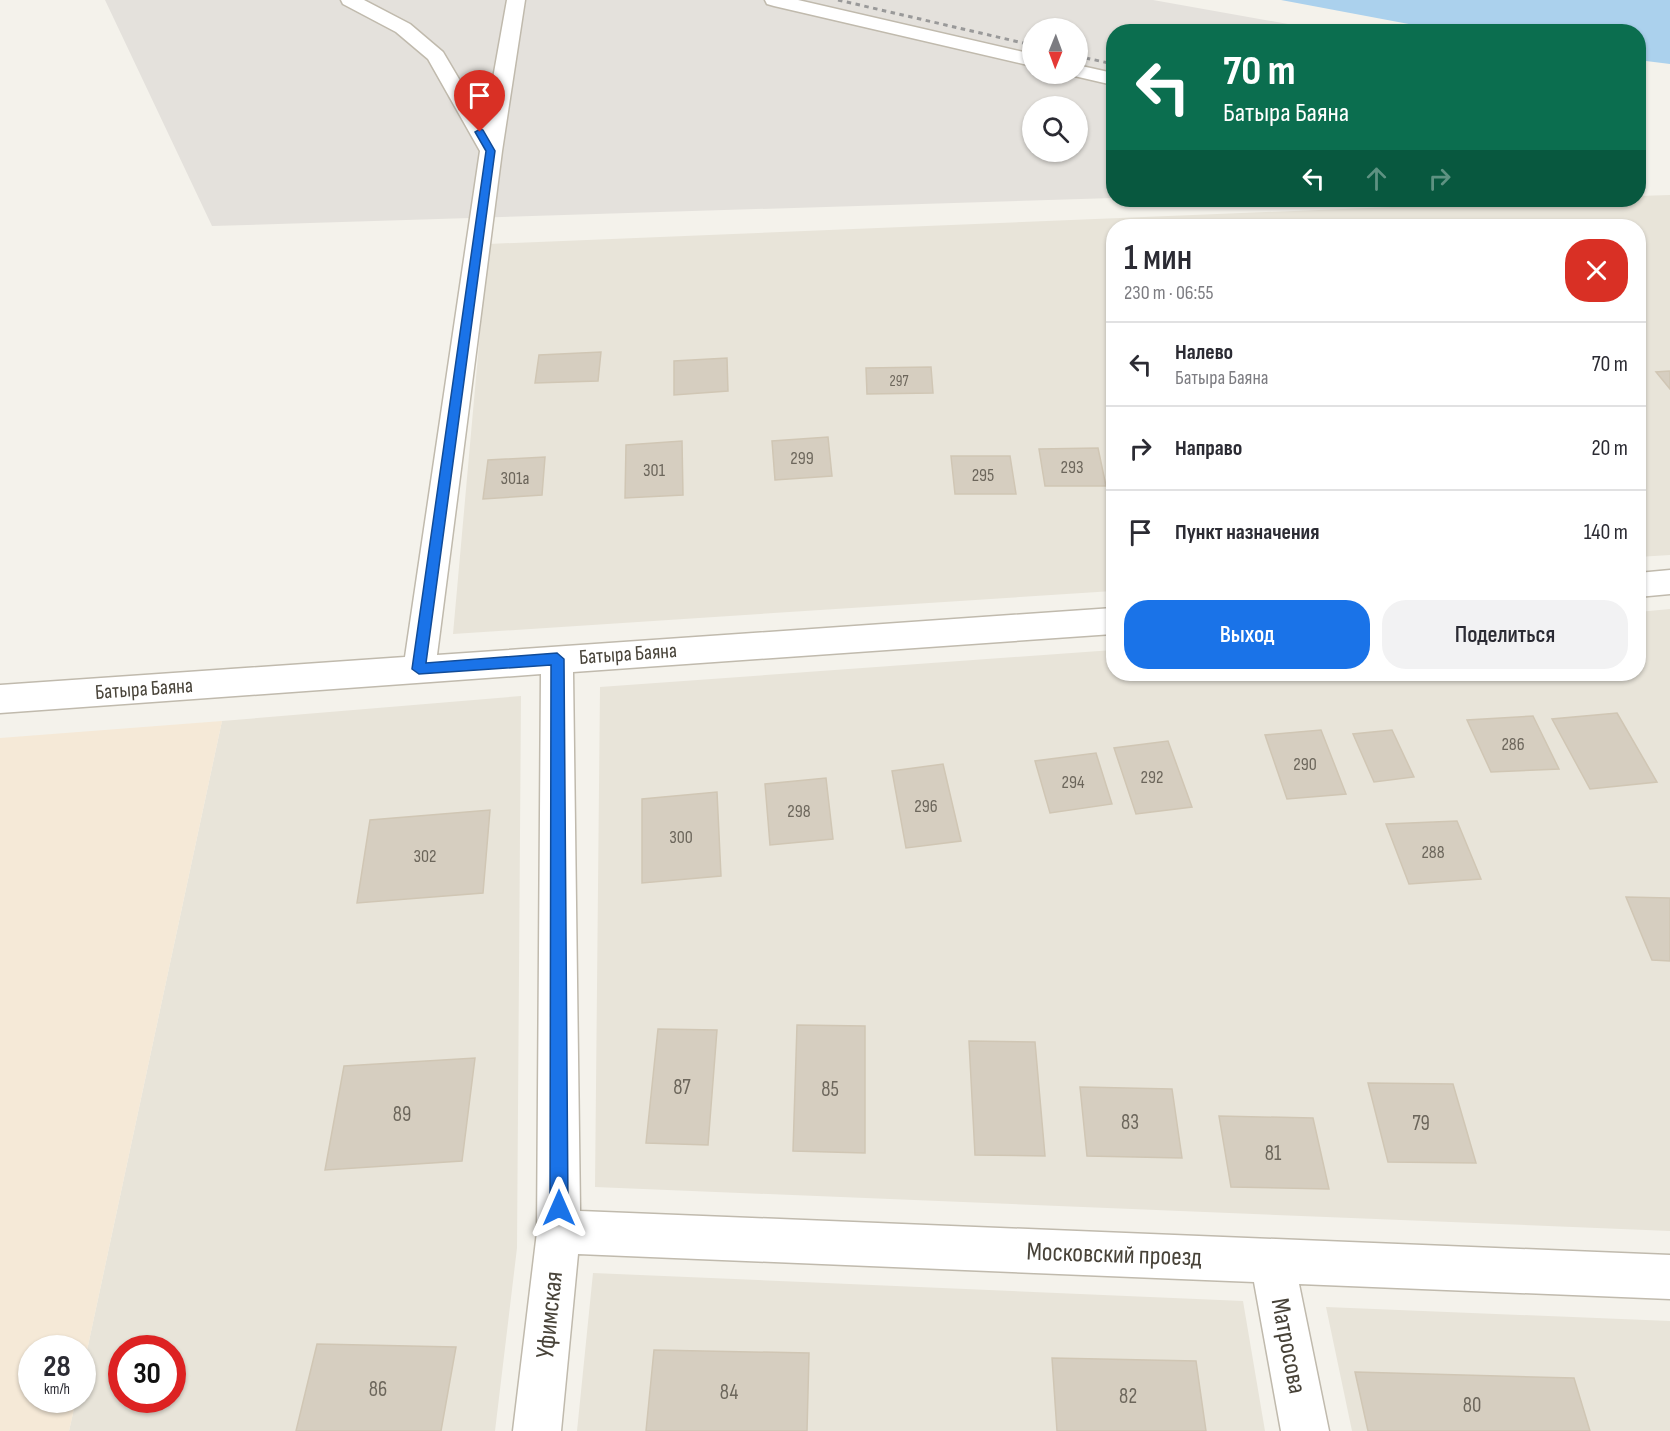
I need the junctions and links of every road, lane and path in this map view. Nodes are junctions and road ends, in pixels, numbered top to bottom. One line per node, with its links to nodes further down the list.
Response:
1 (350, 0): 7 (street)
2 (516, 0): 7 (street)
3 (774, 0): 4 (street)
4 (1022, 58)
5 (1088, 73): 6 (street)
6 (1106, 77)
7 (491, 151): 12 (street)
8 (1670, 582): 9 (street)
9 (1646, 584)
10 (1106, 621): 11 (street, Батыра Баяна)
11 (557, 659): 12 (street, Батыра Баяна); 14 (street, Уфимская)
12 (419, 669): 13 (street, Батыра Баяна)
13 (0, 699)
14 (559, 1232): 15 (street, Московский проезд); 17 (street, Уфимская)
15 (1272, 1261): 16 (street, Московский проезд); 18 (street, Матросова)
16 (1670, 1277)
17 (537, 1431)
18 (1305, 1431)

